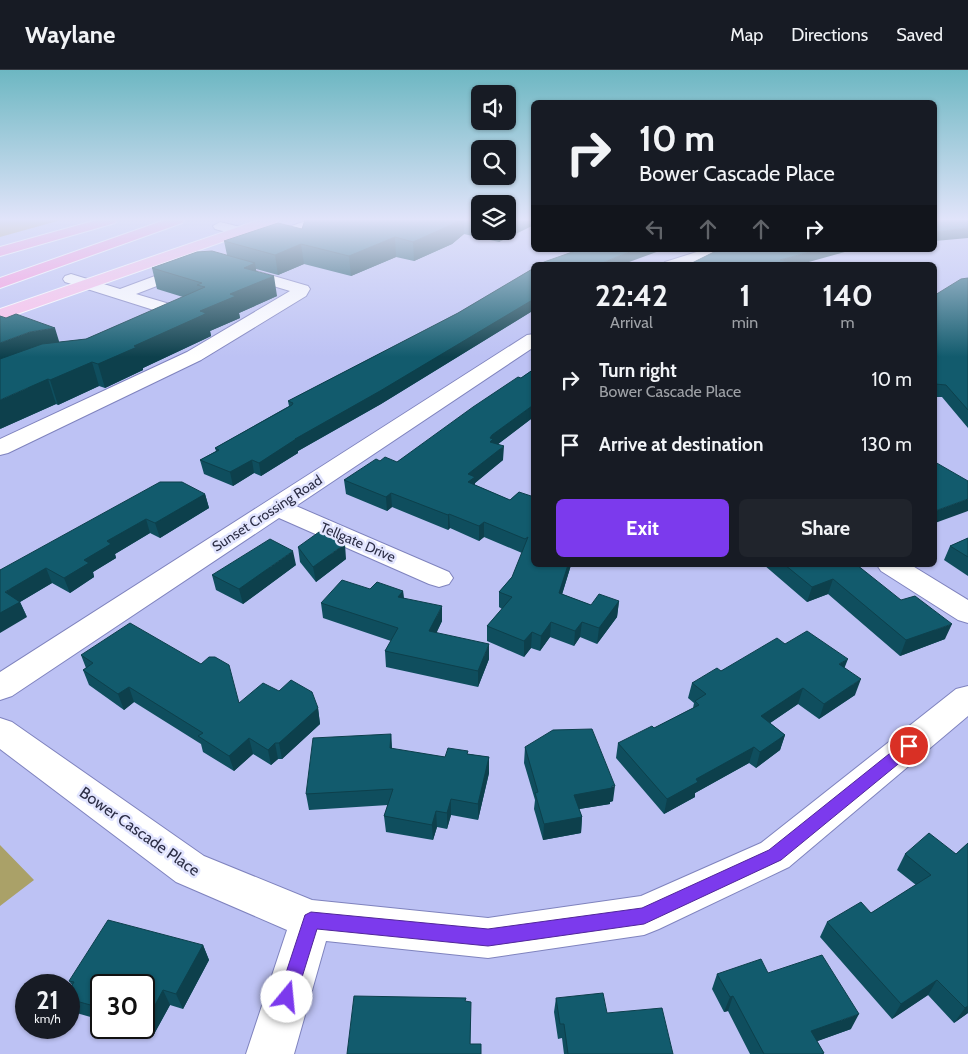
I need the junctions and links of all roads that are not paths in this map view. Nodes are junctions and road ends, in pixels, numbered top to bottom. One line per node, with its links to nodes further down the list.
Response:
1 (23, 266): 7 (highway)
2 (47, 266): 9 (highway)
3 (107, 266): 8 (main road)
4 (134, 266): 10 (main road)
5 (197, 266): 11 (street)
6 (219, 266): 16 (street)
7 (0, 273)
8 (71, 279): 10 (street); 12 (main road)
9 (0, 283)
10 (88, 284): 11 (street); 13 (main road)
11 (121, 294): 14 (street)
12 (0, 304)
13 (0, 315)
14 (130, 336)
15 (531, 341): 17 (street, Sunset Crossing Road)
16 (0, 448)
17 (276, 507): 19 (street, Tellgate Drive); 21 (street, Sunset Crossing Road)
18 (894, 567): 20 (street)
19 (439, 578)
20 (968, 613)
21 (0, 688)
22 (968, 698): 24 (street, Bower Cascade Place)
23 (0, 731): 24 (street, Bower Cascade Place)
24 (311, 920): 25 (street)
25 (270, 1054)

